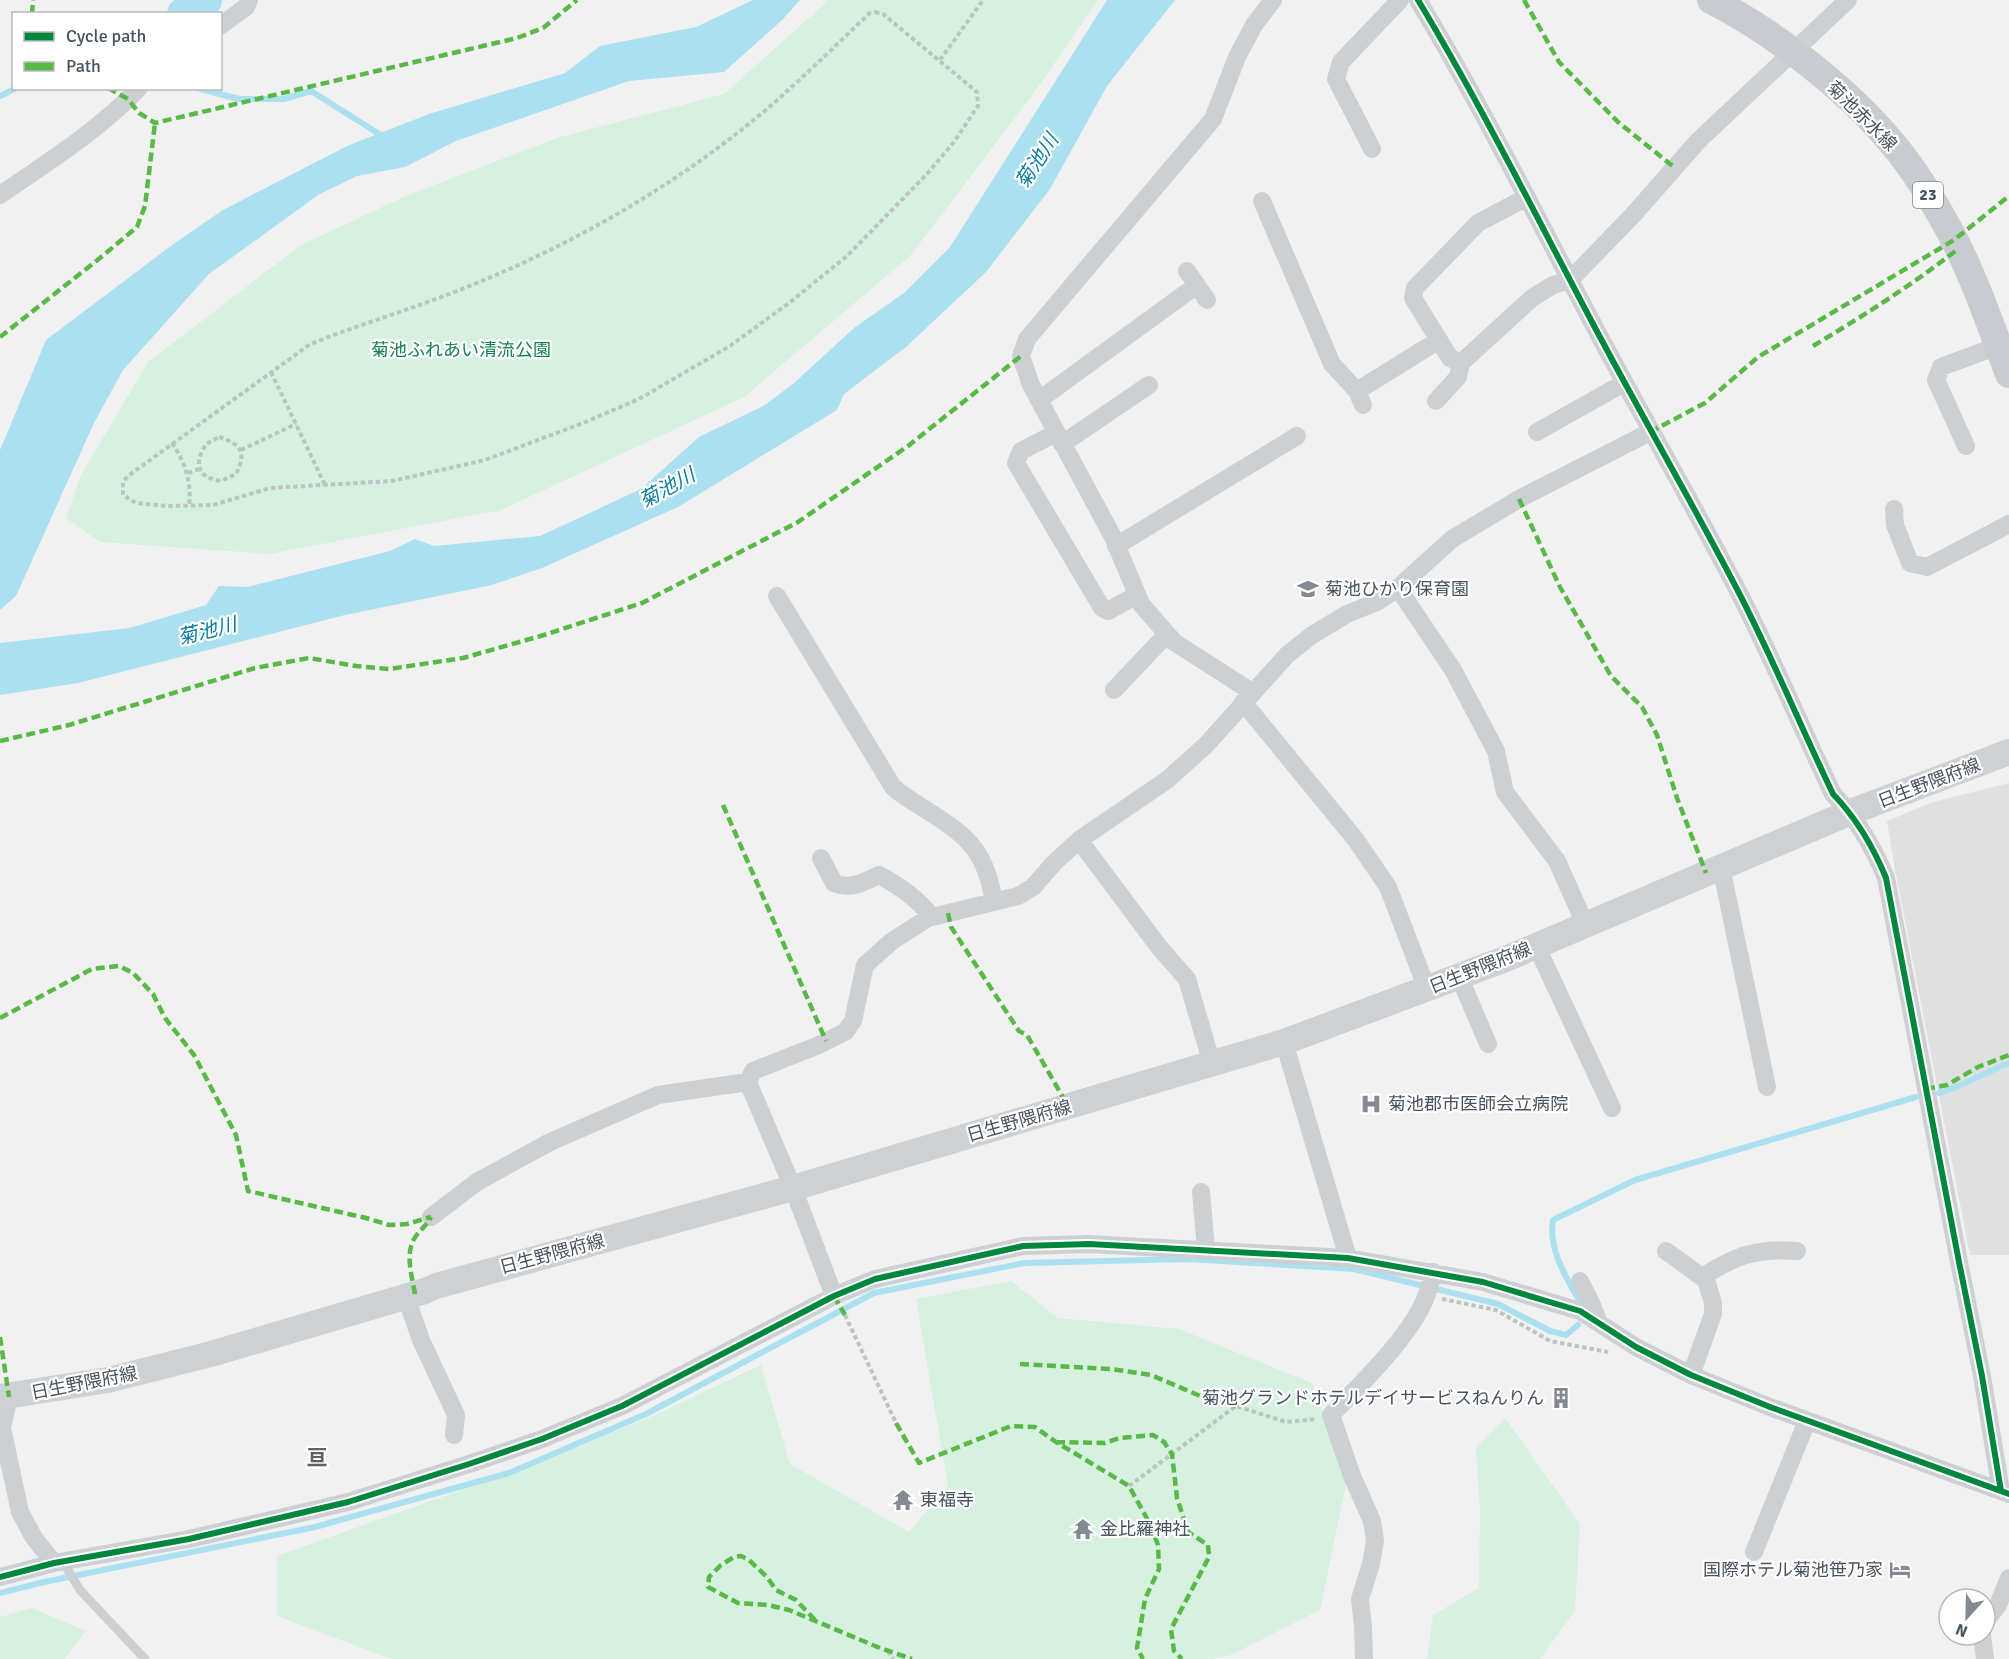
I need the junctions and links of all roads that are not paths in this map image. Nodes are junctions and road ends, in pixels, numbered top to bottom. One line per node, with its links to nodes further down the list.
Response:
1 (249, 0): 7 (street)
2 (1273, 0): 22 (street)
3 (1400, 0): 10 (street)
4 (1418, 0): 12 (street)
5 (1711, 0): 8 (main road, 菊池赤水線 / 23)
6 (1848, 0): 8 (street)
7 (222, 25)
8 (1794, 51): 14 (street); 17 (main road, 菊池赤水線 / 23)
9 (137, 90): 11 (street)
10 (1372, 149)
11 (0, 195)
12 (1527, 197): 14 (street); 16 (street)
13 (1262, 201): 16 (street)
14 (1570, 280): 18 (street); 20 (street)
15 (1197, 285): 22 (street)
16 (1439, 340): 18 (street)
17 (1998, 346): 19 (main road, 菊池赤水線 / 23); 28 (street)
18 (1461, 363): 23 (street)
19 (2009, 374)
20 (1624, 382): 24 (street); 25 (street)
21 (1149, 385): 27 (street)
22 (1039, 400): 27 (street)
23 (1436, 401)
24 (1538, 432)
25 (1650, 432): 32 (street); 39 (street)
26 (1297, 436): 31 (street)
27 (1059, 439): 31 (street); 33 (street)
28 (1966, 446)
29 (1894, 509): 30 (street)
30 (2009, 524)
31 (1116, 546): 33 (street)
32 (1398, 588): 37 (street); 45 (street)
33 (1137, 595): 35 (street)
34 (777, 596): 43 (street)
35 (1167, 634): 36 (street); 37 (street)
36 (1114, 690)
37 (1247, 697): 40 (street); 48 (street)
38 (2009, 753): 39 (main road, 日生野隈府線)
39 (1851, 812): 42 (main road, 日生野隈府線); 72 (street)
40 (1079, 840): 43 (street); 51 (street)
41 (821, 858): 44 (street)
42 (1721, 867): 45 (main road, 日生野隈府線); 53 (street)
43 (994, 902): 44 (street)
44 (932, 917): 52 (street)
45 (1585, 924): 46 (main road, 日生野隈府線)
46 (1536, 945): 47 (main road, 日生野隈府線); 54 (street)
47 (1459, 976): 48 (main road, 日生野隈府線); 50 (street)
48 (1427, 989): 49 (main road, 日生野隈府線)
49 (1284, 1042): 51 (main road, 日生野隈府線); 61 (street)
50 (1488, 1044)
51 (1212, 1064): 55 (main road, 日生野隈府線)
52 (748, 1082): 55 (street); 57 (street)
53 (1767, 1086)
54 (1612, 1108)
55 (793, 1188): 65 (main road, 日生野隈府線); 66 (street)
56 (1201, 1192): 58 (street)
57 (431, 1217)
58 (1206, 1250): 61 (street); 66 (street)
59 (1666, 1251): 63 (street)
60 (1797, 1251): 63 (street)
61 (1348, 1257): 62 (street)
62 (1433, 1272): 67 (street); 79 (street)
63 (1702, 1277): 68 (street)
64 (1580, 1281): 67 (street)
65 (406, 1296): 69 (main road, 日生野隈府線); 71 (street)
66 (834, 1296): 74 (street)
67 (1599, 1323): 68 (street)
68 (1691, 1375): 70 (street)
69 (4, 1397): 74 (street)
70 (1807, 1420): 72 (street); 73 (street)
71 (454, 1435)
72 (2005, 1493)
73 (1754, 1552)
74 (60, 1565): 75 (street); 78 (lane)
75 (0, 1577)
76 (2009, 1578): 77 (street)
77 (1997, 1606)
78 (145, 1659)
79 (1364, 1659)

